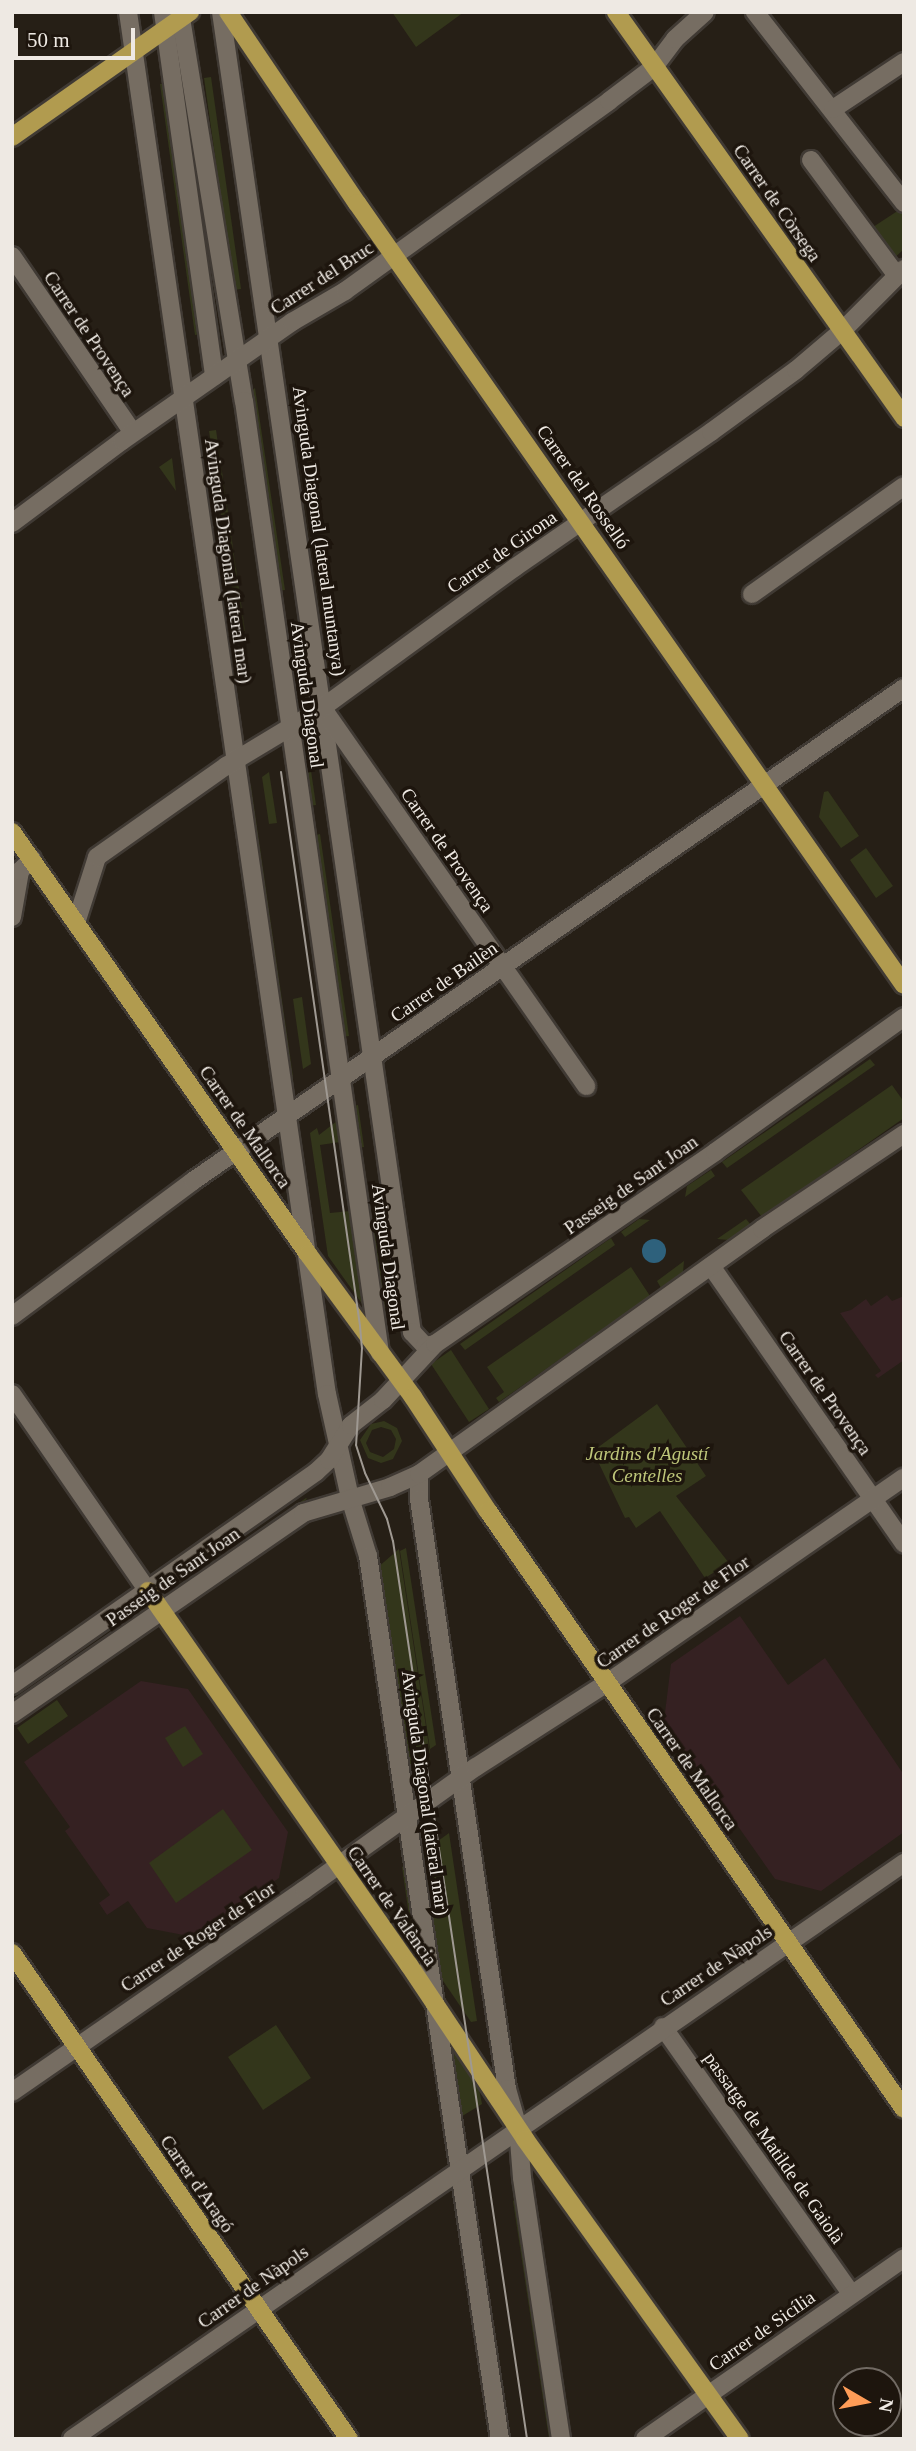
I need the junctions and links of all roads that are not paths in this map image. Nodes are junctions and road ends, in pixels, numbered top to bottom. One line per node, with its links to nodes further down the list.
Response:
1 (128, 12): 8 (street, Avinguda Diagonal (lateral mar))
2 (221, 12): 19 (street, Avinguda Diagonal (lateral muntanya))
3 (228, 12): 15 (main road, Carrer del Rosselló)
4 (616, 12): 10 (main road, Carrer de Còrsega)
5 (705, 12): 10 (street, Carrer del Bruc)
6 (755, 12): 11 (street)
7 (176, 16): 8 (main road); 20 (street, Avinguda Diagonal); 21 (street)
8 (134, 50): 12 (main road); 22 (street, Avinguda Diagonal (lateral mar))
9 (904, 62): 11 (street)
10 (654, 67): 15 (street, Carrer del Bruc); 18 (main road, Carrer de Còrsega)
11 (833, 109): 14 (street)
12 (12, 137)
13 (811, 160): 17 (street)
14 (904, 202)
15 (396, 255): 19 (street, Carrer del Bruc); 26 (main road, Carrer del Rosselló)
16 (12, 256): 24 (street, Carrer de Provença)
17 (900, 272): 18 (street, Carrer de Girona)
18 (842, 331): 23 (main road, Carrer de Còrsega); 26 (street, Carrer de Girona)
19 (270, 337): 20 (street, Carrer del Bruc); 30 (street, Avinguda Diagonal (lateral muntanya))
20 (235, 362): 21 (street, Carrer del Bruc); 31 (street, Avinguda Diagonal)
21 (214, 376): 22 (street, Carrer del Bruc)
22 (183, 398): 24 (street, Carrer del Bruc); 32 (street, Avinguda Diagonal (lateral mar))
23 (904, 418)
24 (133, 433): 27 (street, Carrer del Bruc)
25 (904, 486): 28 (street)
26 (582, 522): 30 (street, Carrer de Girona); 33 (main road, Carrer del Rosselló)
27 (12, 523)
28 (752, 594)
29 (904, 688): 33 (street, Carrer de Bailèn)
30 (322, 708): 31 (street, Carrer de Girona); 38 (street, Carrer de Provença); 41 (street, Avinguda Diagonal (lateral muntanya))
31 (290, 728): 32 (street, Carrer de Girona); 42 (street, Avinguda Diagonal)
32 (235, 761): 37 (street); 44 (street, Avinguda Diagonal (lateral mar))
33 (766, 785): 38 (street, Carrer de Bailèn); 39 (main road, Carrer del Rosselló)
34 (12, 832): 35 (main road, Carrer de Mallorca)
35 (26, 866): 36 (street); 37 (main road, Carrer de Mallorca)
36 (12, 917)
37 (76, 923): 46 (main road, Carrer de Mallorca)
38 (504, 967): 41 (street, Carrer de Bailèn); 43 (street, Carrer de Provença)
39 (904, 985)
40 (904, 1017): 50 (street, Passeig de Sant Joan)
41 (372, 1057): 42 (street, Carrer de Bailèn); 50 (street, Avinguda Diagonal (lateral muntanya))
42 (341, 1079): 44 (street, Carrer de Bailèn); 51 (street, Avinguda Diagonal)
43 (586, 1086)
44 (288, 1116): 46 (street, Carrer de Bailèn); 47 (street, Avinguda Diagonal (lateral mar))
45 (904, 1134): 48 (street)
46 (237, 1152): 47 (main road, Carrer de Mallorca); 49 (street, Carrer de Bailèn)
47 (308, 1254): 51 (main road, Carrer de Mallorca); 54 (street, Avinguda Diagonal (lateral mar))
48 (711, 1266): 55 (street); 59 (street, Carrer de Provença)
49 (12, 1316)
50 (435, 1345): 52 (street, Passeig de Sant Joan)
51 (380, 1353): 52 (main road, Avinguda Diagonal)
52 (395, 1386): 54 (street, Passeig de Sant Joan); 55 (main road, Avinguda Diagonal)
53 (12, 1394): 61 (street, Carrer de València)
54 (337, 1447): 58 (street, Avinguda Diagonal (lateral mar)); 61 (street, Passeig de Sant Joan)
55 (448, 1452): 56 (street, Passeig de Sant Joan); 63 (main road, Carrer de Mallorca)
56 (419, 1474): 58 (street, Passeig de Sant Joan); 66 (street)
57 (904, 1478): 59 (street, Carrer de Roger de Flor)
58 (358, 1496): 62 (street, Passeig de Sant Joan); 67 (street, Avinguda Diagonal (lateral mar))
59 (873, 1499): 60 (street, Carrer de Provença); 63 (street, Carrer de Roger de Flor)
60 (904, 1544)
61 (148, 1591): 62 (main road, Carrer de València); 64 (street, Passeig de Sant Joan)
62 (162, 1610): 65 (street, Passeig de Sant Joan); 69 (main road, Carrer de València)
63 (607, 1683): 66 (street, Carrer de Roger de Flor); 70 (main road, Carrer de Mallorca)
64 (12, 1685)
65 (12, 1714)
66 (463, 1777): 67 (street, Carrer de Roger de Flor); 77 (street)
67 (408, 1817): 69 (street, Carrer de Roger de Flor); 72 (street, Avinguda Diagonal (lateral mar))
68 (904, 1863): 70 (street, Carrer de Nàpols)
69 (338, 1866): 72 (main road, Carrer de València); 74 (street, Carrer de Roger de Flor)
70 (788, 1942): 73 (street, Carrer de Nàpols); 76 (main road, Carrer de Mallorca)
71 (12, 1953): 74 (main road, Carrer d'Aragó)
72 (434, 2003): 77 (main road, Carrer de València); 78 (street, Avinguda Diagonal (lateral mar))
73 (663, 2027): 77 (street, Carrer de Nàpols); 80 (street, passatge de Matilde de Gaiolà)
74 (75, 2047): 75 (street, Carrer de Roger de Flor); 81 (main road, Carrer d'Aragó)
75 (12, 2092)
76 (904, 2109)
77 (518, 2128): 78 (street, Carrer de Nàpols); 82 (main road, Carrer de València); 86 (street)
78 (459, 2171): 81 (street, Carrer de Nàpols); 85 (street, Avinguda Diagonal (lateral mar))
79 (904, 2258): 80 (street, Carrer de Sicília)
80 (851, 2294): 82 (street, Carrer de Sicília)
81 (257, 2309): 83 (street, Carrer de Nàpols); 84 (main road, Carrer d'Aragó)
82 (709, 2394): 87 (street, Carrer de Sicília); 88 (main road, Carrer de València)
83 (72, 2439)
84 (349, 2439)
85 (500, 2439)
86 (561, 2439)
87 (645, 2439)
88 (740, 2439)

